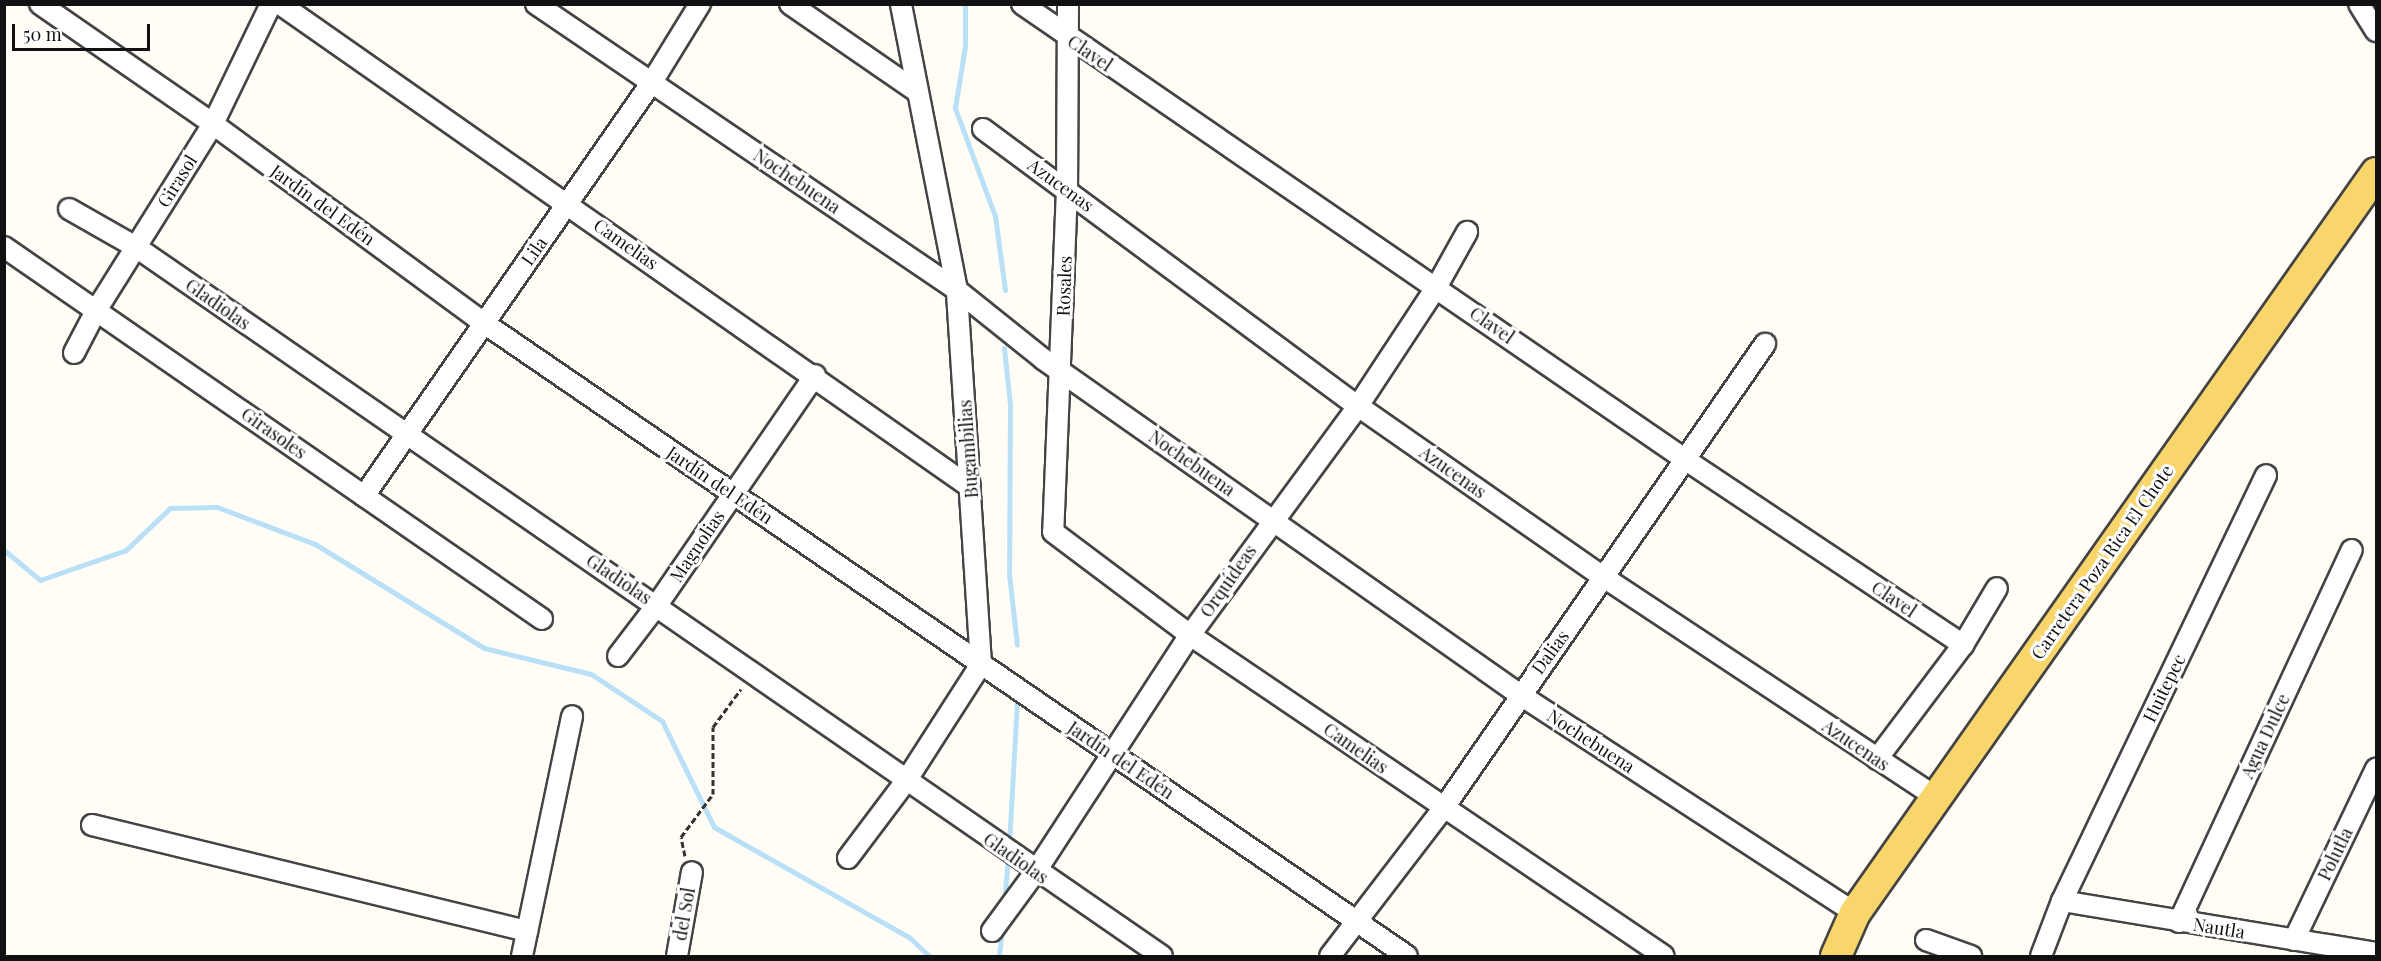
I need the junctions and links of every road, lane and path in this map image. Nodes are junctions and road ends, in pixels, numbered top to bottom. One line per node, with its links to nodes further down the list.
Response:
1 (40, 4): 15 (street, Jardín del Edén)
2 (271, 4): 15 (street, Girasol)
3 (280, 4): 19 (street, Camelias)
4 (536, 4): 13 (street, Nochebuena)
5 (700, 4): 13 (street, Lila)
6 (790, 4): 14 (street)
7 (901, 4): 14 (street, Bugambilias)
8 (1022, 4): 12 (street, Clavel)
9 (1068, 4): 12 (street, Rosales)
10 (2359, 4): 11 (street)
11 (2376, 31)
12 (1068, 39): 18 (street, Rosales); 24 (street, Clavel)
13 (652, 82): 19 (street, Lila); 25 (street, Nochebuena)
14 (916, 92): 25 (street, Bugambilias)
15 (213, 124): 23 (street, Girasol); 27 (street, Jardín del Edén)
16 (984, 129): 18 (street, Azucenas)
17 (2376, 173): 57 (main road, Carretera Poza Rica El Chote)
18 (1067, 189): 30 (street, Rosales); 32 (street, Azucenas)
19 (567, 203): 27 (street, Lila); 31 (street, Camelias)
20 (69, 209): 23 (street, Gladiolas)
21 (1467, 232): 24 (street, Orquídeas)
22 (4, 247): 26 (street, Girasoles)
23 (136, 247): 26 (street, Girasol); 33 (street, Gladiolas)
24 (1437, 286): 32 (street, Orquídeas); 34 (street, Clavel)
25 (957, 290): 30 (street, Nochebuena); 36 (street, Bugambilias)
26 (98, 309): 29 (street, Girasol); 38 (street, Girasoles)
27 (484, 323): 33 (street, Lila); 37 (street, Jardín del Edén)
28 (1765, 344): 34 (street, Dalias)
29 (74, 353)
30 (1061, 372): 39 (street, Nochebuena); 40 (street, Rosales)
31 (815, 375): 36 (street, Camelias); 37 (street, Magnolias)
32 (1358, 406): 39 (street, Orquídeas); 42 (street, Azucenas)
33 (407, 435): 38 (street, Lila); 44 (street, Gladiolas)
34 (1683, 458): 42 (street, Dalias); 47 (street, Clavel)
35 (2266, 474): 63 (street, Huitepec)
36 (970, 487): 49 (street, Bugambilias)
37 (732, 493): 44 (street, Magnolias); 49 (street, Jardín del Edén)
38 (363, 496): 45 (street, Girasoles)
39 (1271, 519): 46 (street, Orquídeas); 51 (street, Nochebuena)
40 (1053, 532): 46 (street, Camelias)
41 (2352, 550): 65 (street, Agua Dulce)
42 (1605, 578): 51 (street, Dalias); 54 (street, Azucenas)
43 (1997, 588): 47 (street)
44 (657, 605): 48 (street, Magnolias); 50 (street, Gladiolas)
45 (542, 619)
46 (1190, 635): 53 (street, Orquídeas); 58 (street, Camelias)
47 (1963, 645): 54 (street)
48 (618, 656)
49 (981, 664): 53 (street, Jardín del Edén); 56 (street)
50 (753, 673): 56 (street, Gladiolas); 62 (path)
51 (1519, 694): 58 (street, Dalias); 64 (street, Nochebuena)
52 (572, 716): 67 (street)
53 (1113, 754): 61 (street, Orquídeas); 66 (street, Jardín del Edén)
54 (1877, 759): 57 (street, Azucenas)
55 (2376, 769): 69 (street, Polutla)
56 (906, 781): 60 (street); 61 (street, Gladiolas)
57 (1936, 797): 64 (main road, Carretera Poza Rica El Chote)
58 (1443, 809): 66 (street, Dalias); 77 (street, Camelias)
59 (92, 825): 67 (street)
60 (848, 858)
61 (1031, 867): 68 (street, Orquídeas); 74 (street, Gladiolas)
62 (692, 872): 73 (street, del Sol)
63 (2062, 901): 65 (street, Nautla); 80 (street, Huitepec)
64 (1856, 913): 78 (main road, Carretera Poza Rica El Chote)
65 (2179, 922): 69 (street, Nautla)
66 (1358, 923): 75 (street, Dalias); 76 (street, Jardín del Edén)
67 (527, 931): 72 (street)
68 (992, 931)
69 (2294, 939): 71 (street, Nautla)
70 (1926, 940): 79 (street)
71 (2376, 953)
72 (522, 957)
73 (677, 957)
74 (1162, 957)
75 (1330, 957)
76 (1407, 957)
77 (1664, 957)
78 (1836, 957)
79 (1971, 957)
80 (2041, 957)

